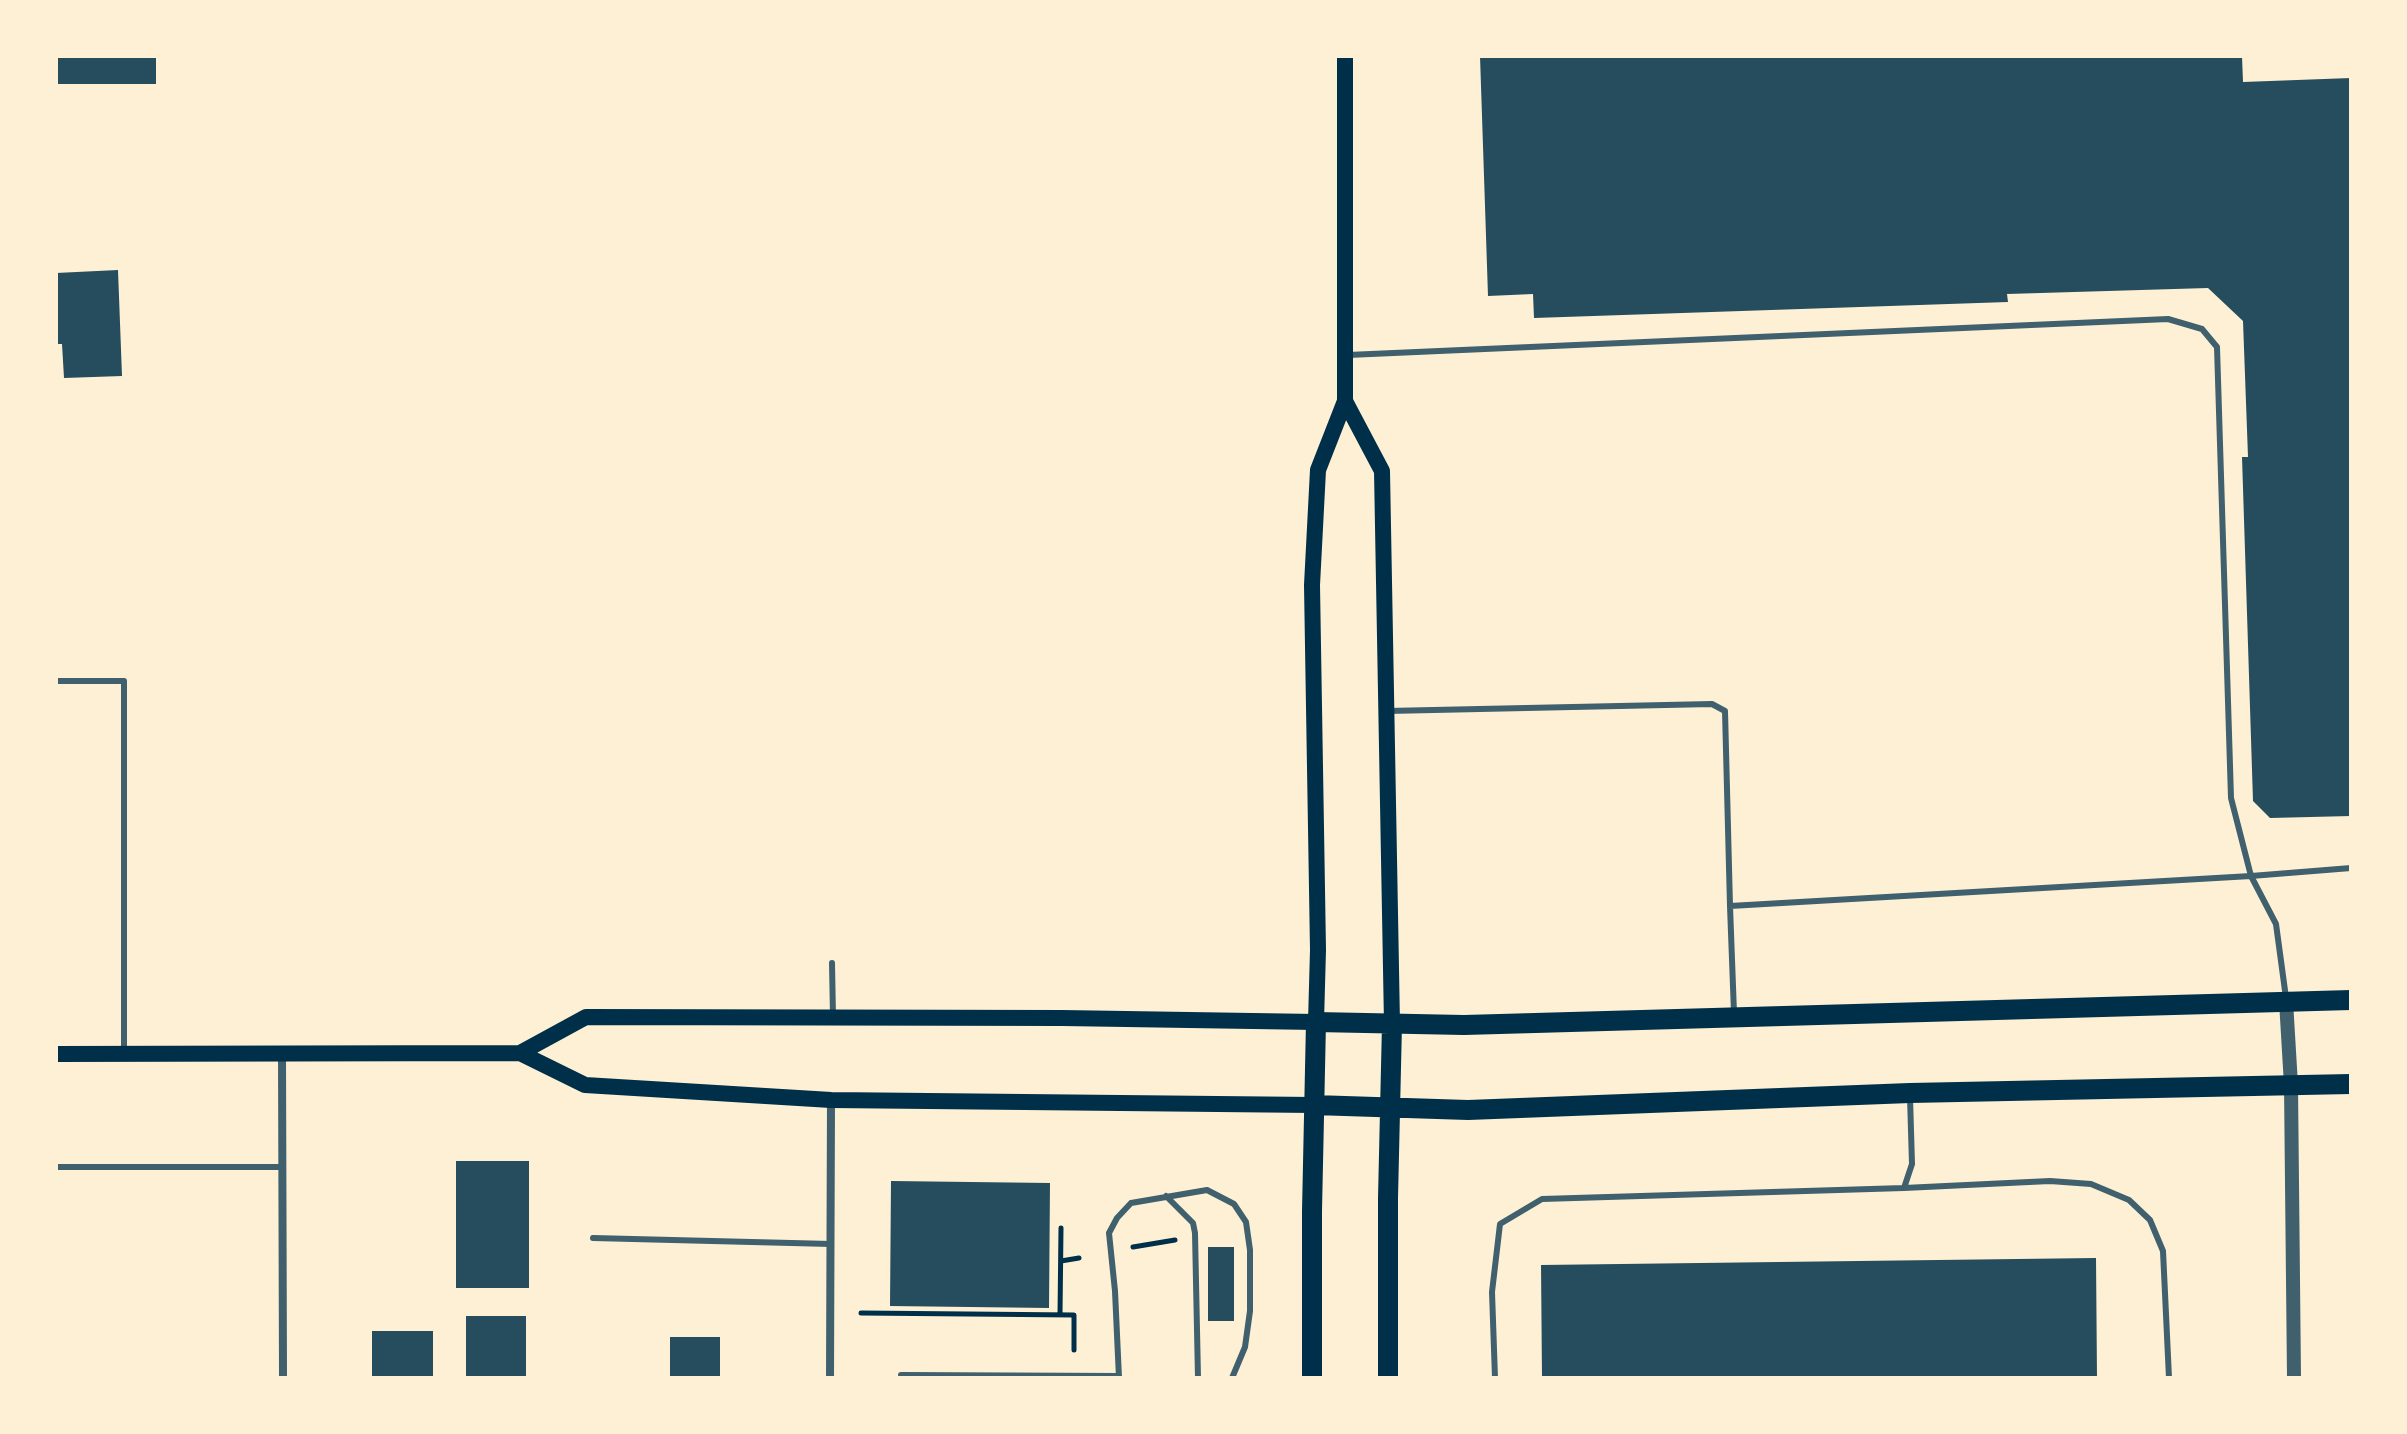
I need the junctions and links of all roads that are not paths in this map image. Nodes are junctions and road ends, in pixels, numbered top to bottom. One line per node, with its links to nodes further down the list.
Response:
1 (1345, 56): 2 (main road)
2 (1345, 355): 3 (main road); 7 (lane)
3 (1345, 401): 5 (main road); 14 (main road)
4 (56, 681): 16 (lane)
5 (1387, 711): 8 (lane); 15 (main road)
6 (2351, 868): 7 (lane)
7 (2251, 876): 8 (lane); 11 (lane)
8 (1730, 906): 12 (lane)
9 (832, 963): 13 (lane)
10 (2351, 1000): 11 (main road)
11 (2286, 1001): 12 (main road); 21 (street)
12 (1734, 1016): 15 (main road)
13 (833, 1017): 14 (main road); 17 (main road)
14 (1316, 1022): 15 (main road); 24 (main road)
15 (1392, 1024): 25 (main road)
16 (124, 1052): 18 (main road); 19 (main road)
17 (520, 1053): 19 (main road); 23 (main road)
18 (56, 1054)
19 (282, 1054): 27 (street)
20 (2351, 1084): 21 (main road)
21 (2291, 1085): 22 (main road); 42 (street)
22 (1910, 1093): 25 (main road); 28 (lane)
23 (831, 1100): 24 (main road); 31 (street)
24 (1314, 1105): 25 (main road); 38 (main road)
25 (1390, 1108): 39 (main road)
26 (56, 1167): 27 (lane)
27 (283, 1167): 34 (street)
28 (1904, 1188): 40 (lane); 41 (lane)
29 (1166, 1196): 33 (lane); 36 (lane); 37 (lane)
30 (593, 1238): 31 (lane)
31 (831, 1244): 35 (street)
32 (901, 1375): 33 (lane)
33 (1119, 1377)
34 (283, 1378)
35 (830, 1378)
36 (1198, 1378)
37 (1232, 1378)
38 (1312, 1378)
39 (1388, 1378)
40 (1495, 1378)
41 (2169, 1378)
42 (2294, 1378)

